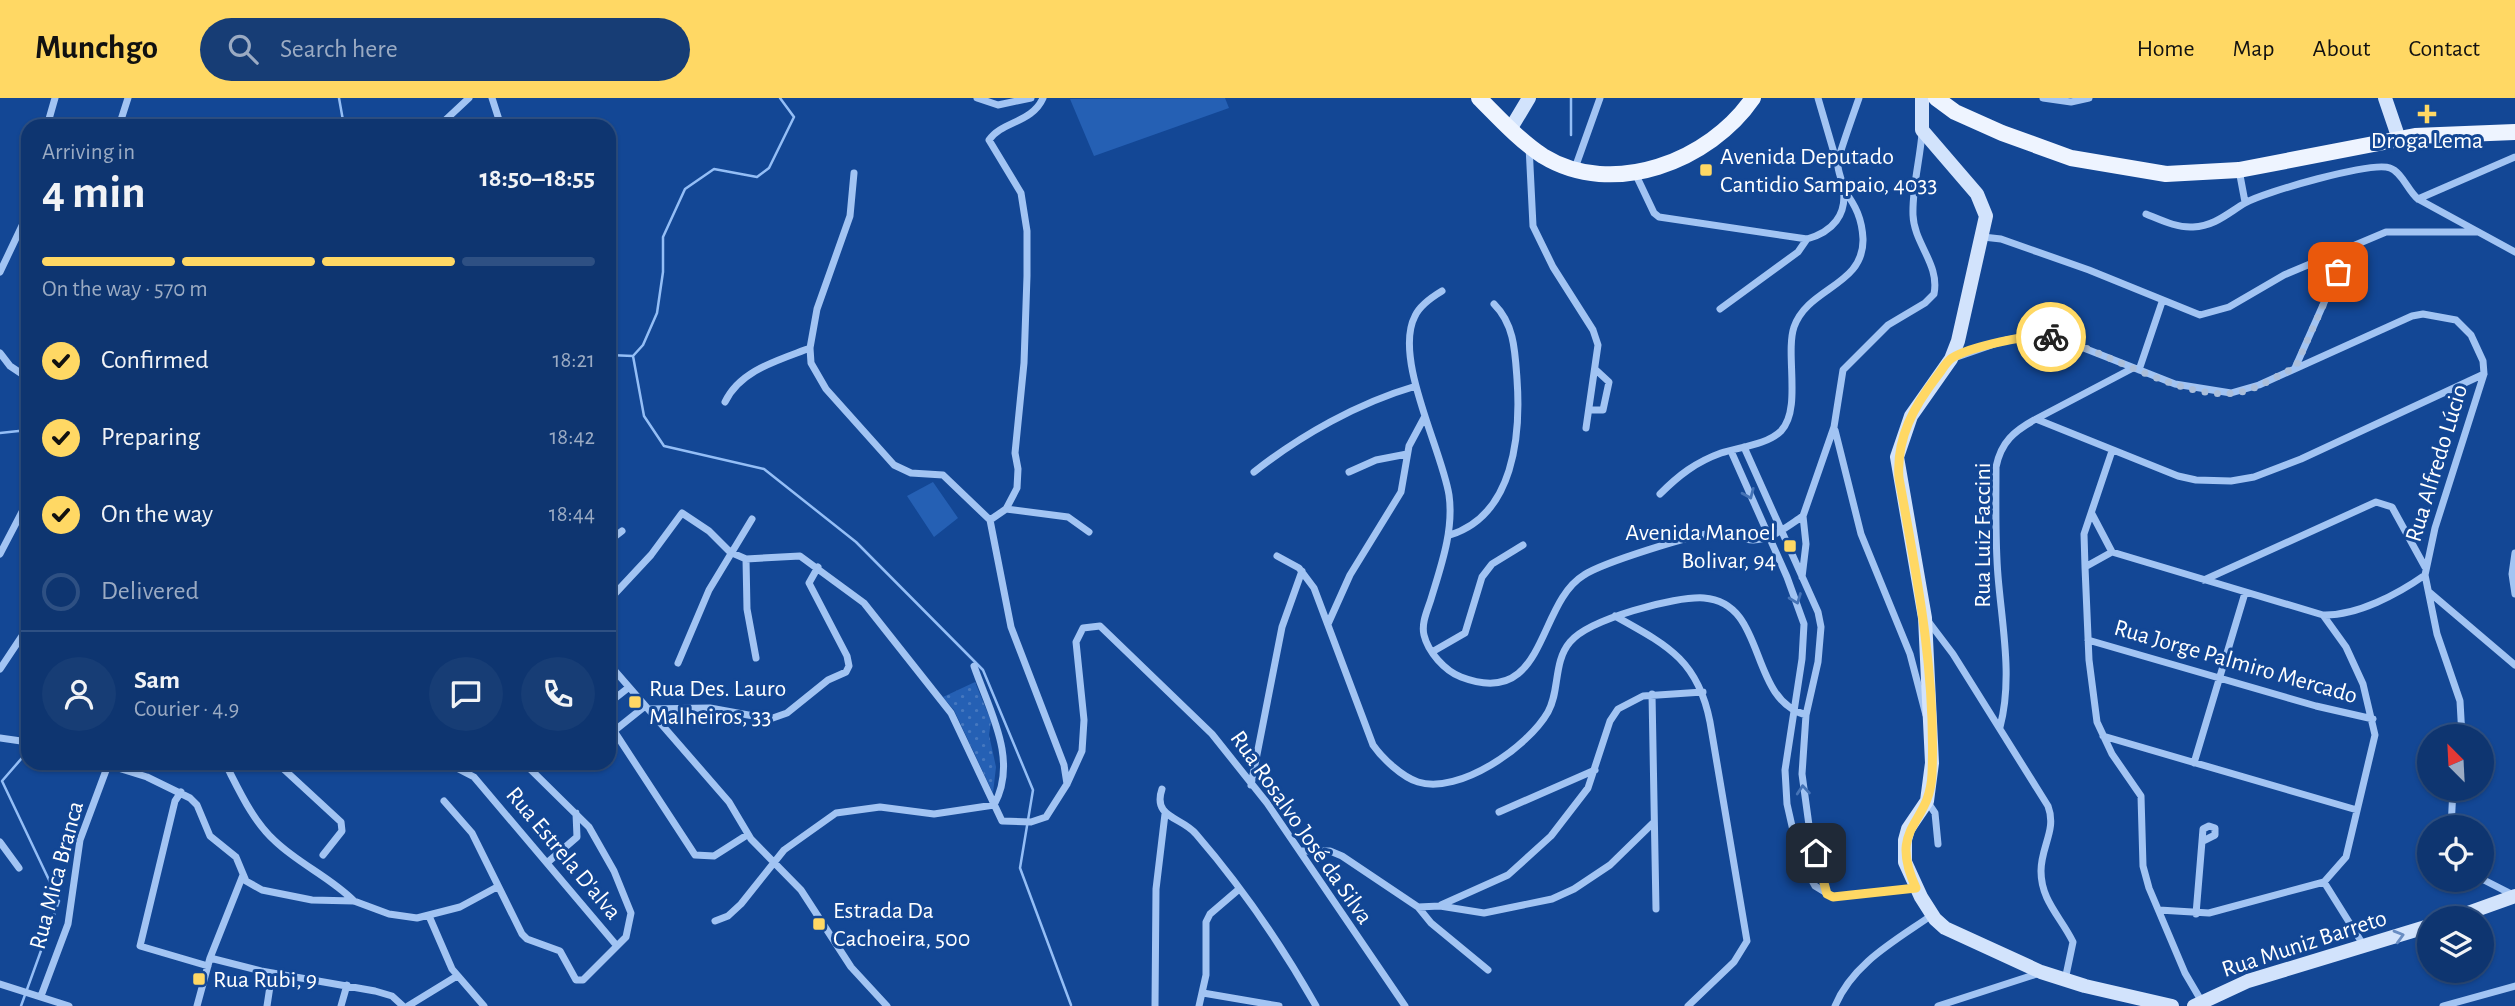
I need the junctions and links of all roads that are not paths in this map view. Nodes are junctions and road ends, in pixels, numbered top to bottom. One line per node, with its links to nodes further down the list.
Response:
1 (55, 98): 19 (street)
2 (128, 98): 20 (street)
3 (469, 98): 21 (street)
4 (492, 98): 22 (street)
5 (977, 98): 6 (street)
6 (1031, 98)
7 (1043, 98): 71 (street)
8 (1479, 98): 23 (main road)
9 (1529, 98): 23 (street)
10 (1600, 98): 30 (street)
11 (1753, 98): 33 (main road)
12 (1818, 98): 29 (street)
13 (1859, 98): 29 (street)
14 (1922, 98): 24 (street)
15 (1936, 98): 31 (main road)
16 (2043, 98): 17 (street)
17 (2089, 98)
18 (2385, 98): 26 (street)
19 (49, 119)
20 (120, 119)
21 (446, 119)
22 (499, 119)
23 (1511, 128): 27 (main road)
24 (1922, 130): 40 (street); 62 (street)
25 (2515, 132): 26 (main road)
26 (2399, 139): 31 (main road)
27 (1529, 145): 30 (main road); 54 (street)
28 (2515, 157): 35 (street)
29 (1838, 163): 34 (street)
30 (1575, 168): 33 (main road)
31 (2239, 170): 36 (street)
32 (854, 173): 49 (street)
33 (1635, 173): 41 (street)
34 (1844, 190): 41 (street); 64 (street)
35 (2418, 199): 36 (street); 39 (street)
36 (2245, 202): 37 (street)
37 (2146, 214)
38 (21, 228): 44 (street)
39 (2478, 232): 42 (street); 43 (street)
40 (1983, 237): 46 (street); 51 (street)
41 (1807, 239): 48 (street)
42 (2347, 251): 46 (street); 52 (street)
43 (2515, 252)
44 (0, 272)
45 (1442, 291): 57 (street)
46 (2162, 302): 53 (street)
47 (1494, 304): 80 (street)
48 (1720, 309)
49 (810, 348): 58 (street); 76 (street)
50 (0, 353): 55 (street)
51 (1951, 359): 53 (street, Rua Alfredo Lúcio); 102 (street)
52 (2295, 368): 53 (street, Rua Alfredo Lúcio); 56 (street, Rua Alfredo Lúcio)
53 (2136, 369): 61 (street, Rua Luiz Faccini)
54 (1596, 370): 59 (street); 59 (street)
55 (21, 373)
56 (2484, 374): 66 (street); 93 (street, Rua Alfredo Lúcio)
57 (1416, 386): 60 (street); 68 (street)
58 (725, 402)
59 (1589, 410): 63 (street)
60 (1424, 418): 67 (street); 80 (street)
61 (2036, 419): 66 (street); 124 (street, Rua Luiz Faccini)
62 (1834, 427): 74 (street); 123 (street)
63 (1586, 428)
64 (1744, 447): 65 (street); 79 (street)
65 (1731, 451): 70 (street); 82 (street, one-way to 82)
66 (2112, 451): 73 (street)
67 (1408, 454): 69 (street); 103 (street)
68 (1254, 472)
69 (1349, 472)
70 (1660, 494)
71 (1006, 509): 76 (street); 78 (street)
72 (21, 514): 87 (street)
73 (2092, 514): 85 (street); 91 (street)
74 (1803, 516): 79 (street); 94 (street)
75 (752, 519): 84 (street)
76 (990, 520): 138 (street)
77 (622, 531): 81 (street)
78 (1089, 532)
79 (1780, 532): 82 (street); 94 (street)
80 (1450, 535): 106 (street)
81 (616, 536)
82 (1769, 537): 106 (street); 119 (street, one-way to 119)
83 (1523, 545): 106 (street)
84 (730, 552): 89 (street); 97 (street); 108 (street)
85 (2112, 552): 91 (street); 95 (street)
86 (2515, 553): 99 (street)
87 (0, 554)
88 (1278, 556): 92 (street)
89 (746, 559): 90 (street); 107 (street)
90 (818, 567): 118 (street); 144 (street)
91 (2085, 567): 105 (street)
92 (1302, 571): 103 (street); 139 (street)
93 (2425, 571): 95 (street); 96 (street, Rua Alfredo Lúcio); 100 (street)
94 (1802, 577): 120 (street)
95 (2204, 580): 98 (street)
96 (2428, 591): 109 (street); 122 (street, Rua Alfredo Lúcio)
97 (616, 593)
98 (2245, 593): 100 (street); 113 (street)
99 (2515, 594)
100 (2323, 615): 121 (street)
101 (1615, 616): 103 (street); 115 (street); 119 (street)
102 (1925, 618): 123 (street); 124 (street)
103 (1328, 624)
104 (21, 638): 111 (street)
105 (2088, 639): 113 (street, Rua Jorge Palmiro Mercado); 126 (street)
106 (1430, 649)
107 (755, 658)
108 (678, 663)
109 (2515, 665)
110 (974, 666): 144 (street)
111 (0, 669)
112 (616, 673): 114 (street)
113 (2220, 676): 121 (street, Rua Jorge Palmiro Mercado); 130 (street)
114 (628, 688): 117 (street); 118 (street)
115 (1703, 692): 116 (street); 207 (street)
116 (1652, 694): 137 (street); 149 (street)
117 (616, 697)
118 (647, 708): 125 (street); 150 (street)
119 (1793, 711): 120 (street); 165 (street)
120 (1806, 715): 165 (street, one-way to 120)
121 (2373, 719): 145 (street)
122 (2461, 724)
123 (1930, 725): 143 (street)
124 (2000, 727): 186 (street)
125 (616, 730)
126 (2102, 736): 130 (street); 172 (street)
127 (0, 738): 129 (street)
128 (616, 739): 150 (street)
129 (21, 742)
130 (2194, 763): 145 (street)
131 (103, 770): 191 (street, Rua Mica Branca)
132 (121, 770): 141 (street)
133 (229, 770): 167 (street)
134 (284, 770): 155 (street)
135 (460, 770): 156 (street, Rua Estrela D'alva)
136 (531, 770): 147 (street)
137 (1595, 770): 146 (street); 168 (street)
138 (1067, 784): 139 (street, Rua Rosalvo José da Silva); 144 (street)
139 (1251, 785): 154 (street, Rua Rosalvo José da Silva)
140 (1162, 789): 148 (street)
141 (181, 792): 159 (street); 181 (street)
142 (444, 801): 162 (street)
143 (1927, 801): 153 (street); 163 (street)
144 (994, 805): 157 (street)
145 (2357, 810): 160 (street)
146 (1499, 812)
147 (576, 813): 156 (street); 178 (street)
148 (1165, 814): 164 (street); 202 (street)
149 (1653, 823): 168 (street); 171 (street)
150 (747, 835): 157 (street)
151 (2203, 841): 173 (street)
152 (0, 842): 158 (street)
153 (1938, 844)
154 (1301, 851): 170 (street); 206 (street, Rua Rosalvo José da Silva)
155 (323, 855)
156 (548, 862): 178 (street, Rua Estrela D'alva)
157 (774, 862): 176 (street); 201 (street)
158 (19, 869)
159 (243, 874): 167 (street); 180 (street)
160 (2324, 882): 173 (street); 179 (street)
161 (2494, 885): 166 (street)
162 (497, 887): 175 (street); 178 (street)
163 (1916, 888): 165 (street); 174 (street)
164 (1238, 890): 190 (street); 205 (street)
165 (1827, 894)
166 (2515, 896): 169 (street)
167 (354, 901): 175 (street)
168 (1440, 905): 170 (street)
169 (2487, 906)
170 (1418, 907): 182 (street)
171 (1656, 909)
172 (2159, 910): 173 (street); 193 (street)
173 (2196, 914)
174 (1932, 915): 183 (street); 208 (street)
175 (429, 916): 185 (street)
176 (715, 922)
177 (2417, 930): 179 (street, Rua Muniz Barreto, one-way to 177)
178 (617, 946)
179 (2364, 947): 192 (street, Rua Muniz Barreto)
180 (211, 958): 181 (street); 184 (street)
181 (208, 966): 195 (street)
182 (1488, 970)
183 (2041, 972): 186 (street); 209 (street)
184 (272, 973): 188 (street); 196 (street)
185 (457, 976): 199 (street); 200 (street)
186 (2066, 980): 210 (street)
187 (0, 984): 191 (street)
188 (347, 985): 197 (street); 198 (street)
189 (2515, 986): 211 (street)
190 (1203, 993): 203 (street); 204 (street)
191 (41, 996): 194 (street)
192 (2222, 1000): 193 (street, Rua Muniz Barreto)
193 (2201, 1005)
194 (68, 1006)
195 (197, 1006)
196 (267, 1006)
197 (341, 1006)
198 (403, 1006)
199 (408, 1006)
200 (484, 1006)
201 (887, 1006)
202 (1155, 1006)
203 (1199, 1006)
204 (1279, 1006)
205 (1316, 1006)
206 (1405, 1006)
207 (1688, 1006)
208 (1835, 1006)
209 (1938, 1006)
210 (2172, 1006)
211 (2443, 1006)

